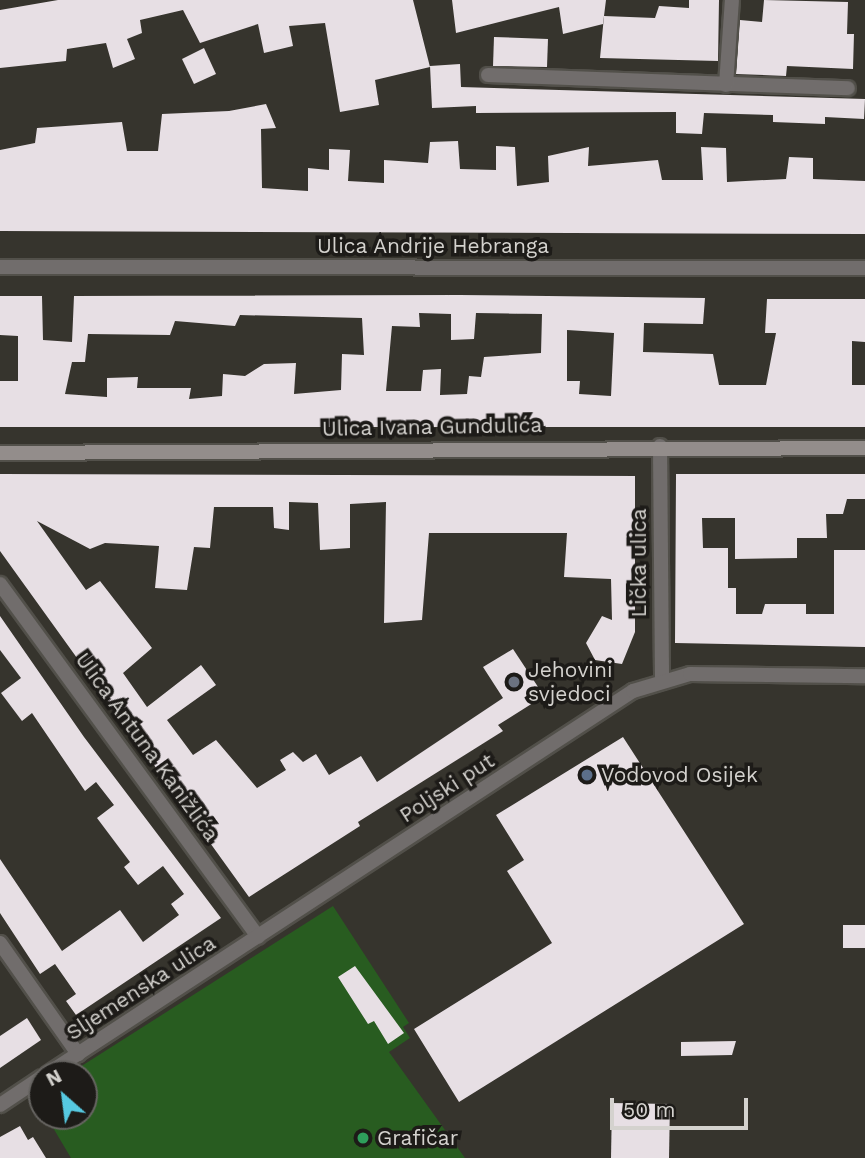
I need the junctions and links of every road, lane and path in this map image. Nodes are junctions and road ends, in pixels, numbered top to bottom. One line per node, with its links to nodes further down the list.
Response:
1 (732, 0): 3 (street)
2 (488, 75): 3 (street)
3 (726, 85): 4 (street)
4 (848, 88)
5 (0, 267): 6 (street, Ulica Andrije Hebranga)
6 (865, 268)
7 (660, 446): 8 (main road, Ulica Ivana Gundulića); 9 (main road, Ulica Ivana Gundulića); 12 (street, Lička ulica)
8 (865, 447)
9 (0, 453)
10 (0, 584): 13 (street, Ulica Antuna Kanižlića)
11 (865, 676): 12 (street, Poljski put)
12 (662, 680): 13 (street, Poljski put)
13 (258, 937): 15 (street, Sljemenska ulica)
14 (0, 943): 15 (street)
15 (78, 1054): 16 (street, Sljemenska ulica)
16 (69, 1060)
17 (28, 1086): 18 (street)
18 (0, 1104)

